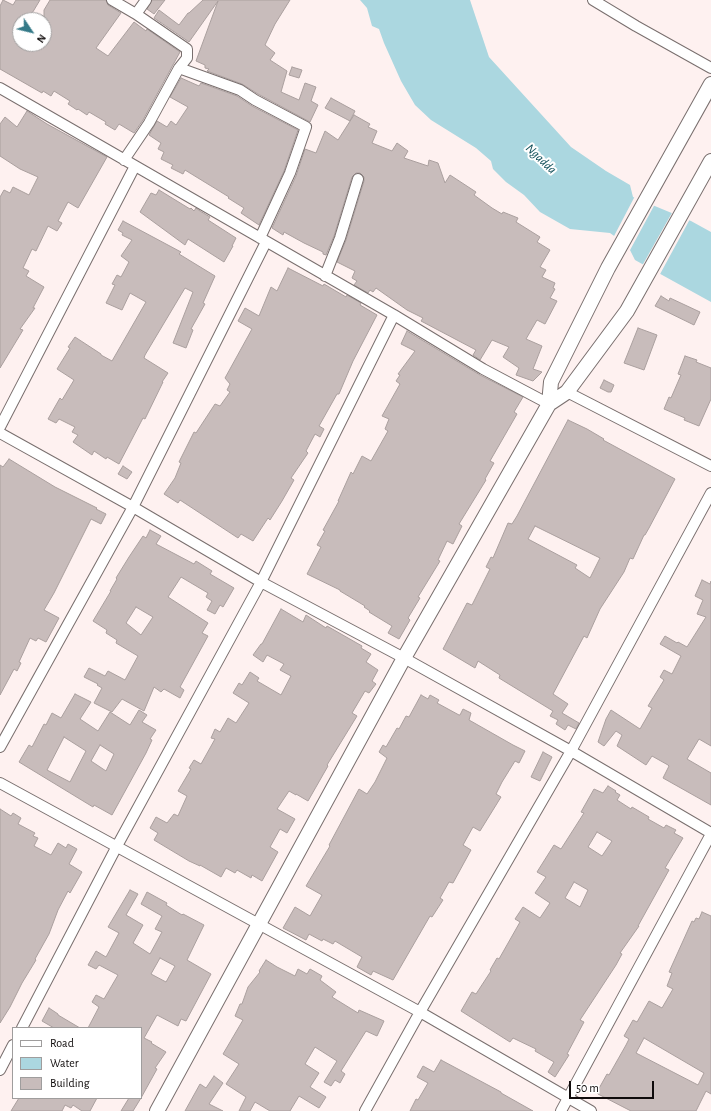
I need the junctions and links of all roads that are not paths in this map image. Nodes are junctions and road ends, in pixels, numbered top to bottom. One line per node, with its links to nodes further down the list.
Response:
1 (112, 0): 4 (street)
2 (146, 0): 4 (street)
3 (593, 0): 6 (street)
4 (136, 14): 5 (street)
5 (179, 68): 9 (street); 13 (street)
6 (711, 68)
7 (711, 84): 17 (main road)
8 (0, 88): 9 (street)
9 (124, 160): 10 (street)
10 (135, 166): 13 (street); 18 (street)
11 (709, 166): 16 (main road)
12 (358, 179): 14 (street)
13 (263, 240): 14 (street); 22 (street)
14 (325, 276): 15 (street)
15 (394, 315): 17 (street); 23 (street)
16 (567, 392): 17 (main road); 20 (street)
17 (549, 404): 24 (main road)
18 (0, 427)
19 (0, 433): 22 (street)
20 (711, 466)
21 (711, 493): 26 (street)
22 (133, 507): 23 (street); 25 (street)
23 (261, 582): 24 (street); 29 (street)
24 (404, 658): 26 (street); 30 (main road)
25 (0, 747)
26 (571, 751): 28 (street); 31 (street)
27 (0, 783): 29 (street)
28 (711, 834): 35 (street)
29 (117, 846): 30 (street); 32 (street)
30 (258, 925): 31 (street); 36 (main road)
31 (420, 1012): 35 (street); 37 (street)
32 (23, 1027)
33 (12, 1047): 34 (street)
34 (0, 1070)
35 (568, 1098): 38 (street); 39 (street)
36 (157, 1111)
37 (365, 1111)
38 (561, 1111)
39 (591, 1111)

